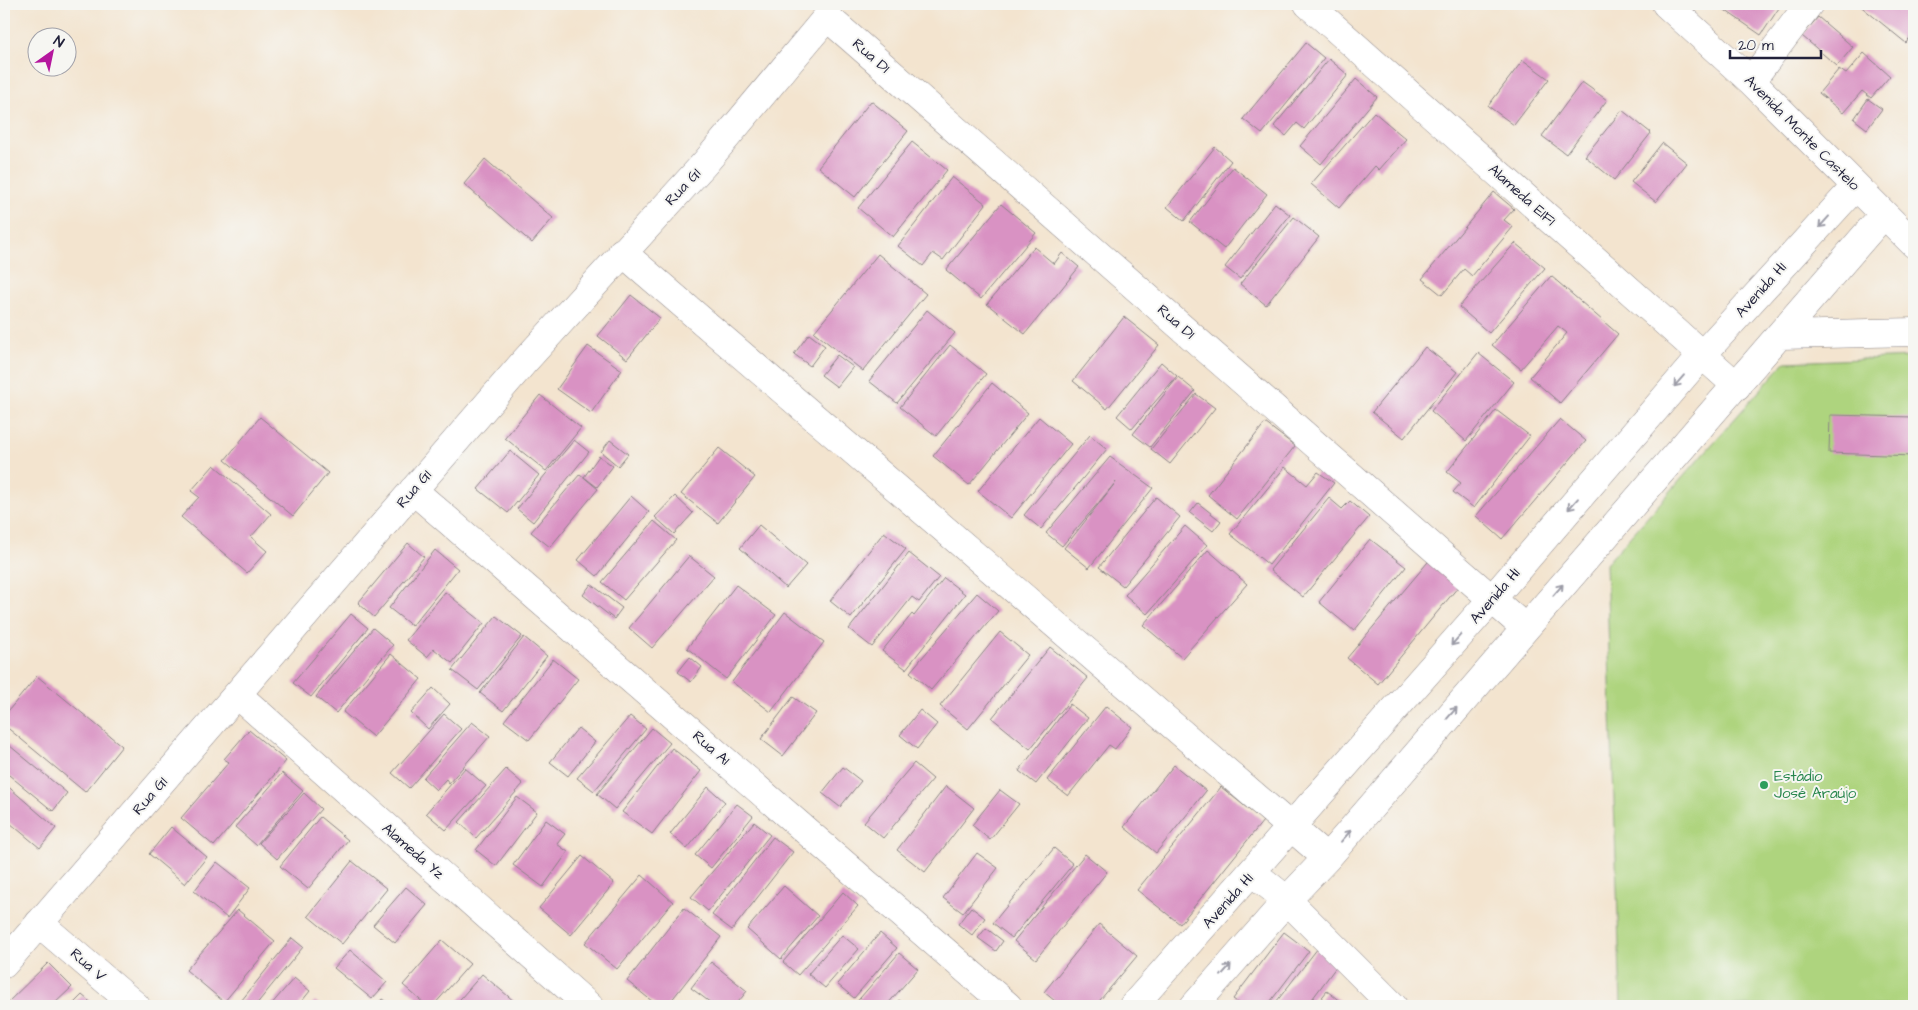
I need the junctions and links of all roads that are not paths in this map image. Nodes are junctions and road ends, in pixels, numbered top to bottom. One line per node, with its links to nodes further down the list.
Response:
1 (1308, 4): 12 (street, Alameda E1F1)
2 (1666, 4): 5 (street, Avenida Monte Castelo)
3 (1809, 4): 5 (street)
4 (827, 17): 9 (street, Rua G1); 15 (street, Rua D1)
5 (1751, 81): 6 (street, Avenida Monte Castelo)
6 (1856, 186): 7 (street, Avenida Monte Castelo); 12 (street, Avenida H1, one-way to 12)
7 (1884, 214): 8 (street, Avenida Monte Castelo); 11 (street)
8 (1914, 244)
9 (622, 252): 14 (street, Rua G1); 18 (street)
10 (1914, 332): 11 (street)
11 (1780, 335): 13 (street)
12 (1701, 356): 13 (street, Alameda E1F1); 15 (street, Avenida H1, one-way to 15)
13 (1737, 386): 16 (street, one-way to 13)
14 (413, 490): 17 (street, Rua G1); 26 (street, Rua A1)
15 (1492, 599): 16 (street, Rua D1); 18 (street, Avenida H1, one-way to 18)
16 (1525, 628): 19 (street, one-way to 16)
17 (238, 696): 22 (street, Rua G1); 25 (street, Alameda Yz)
18 (1292, 827): 19 (street); 20 (street, Avenida H1)
19 (1327, 858): 21 (street)
20 (1253, 873): 21 (street); 27 (street, Avenida H1)
21 (1287, 900): 28 (street, one-way to 21); 29 (street)
22 (40, 923): 23 (street, Rua G1); 24 (street, Rua V)
23 (4, 964)
24 (136, 1006)
25 (589, 1006)
26 (1008, 1006)
27 (1133, 1006)
28 (1194, 1006)
29 (1393, 1006)

